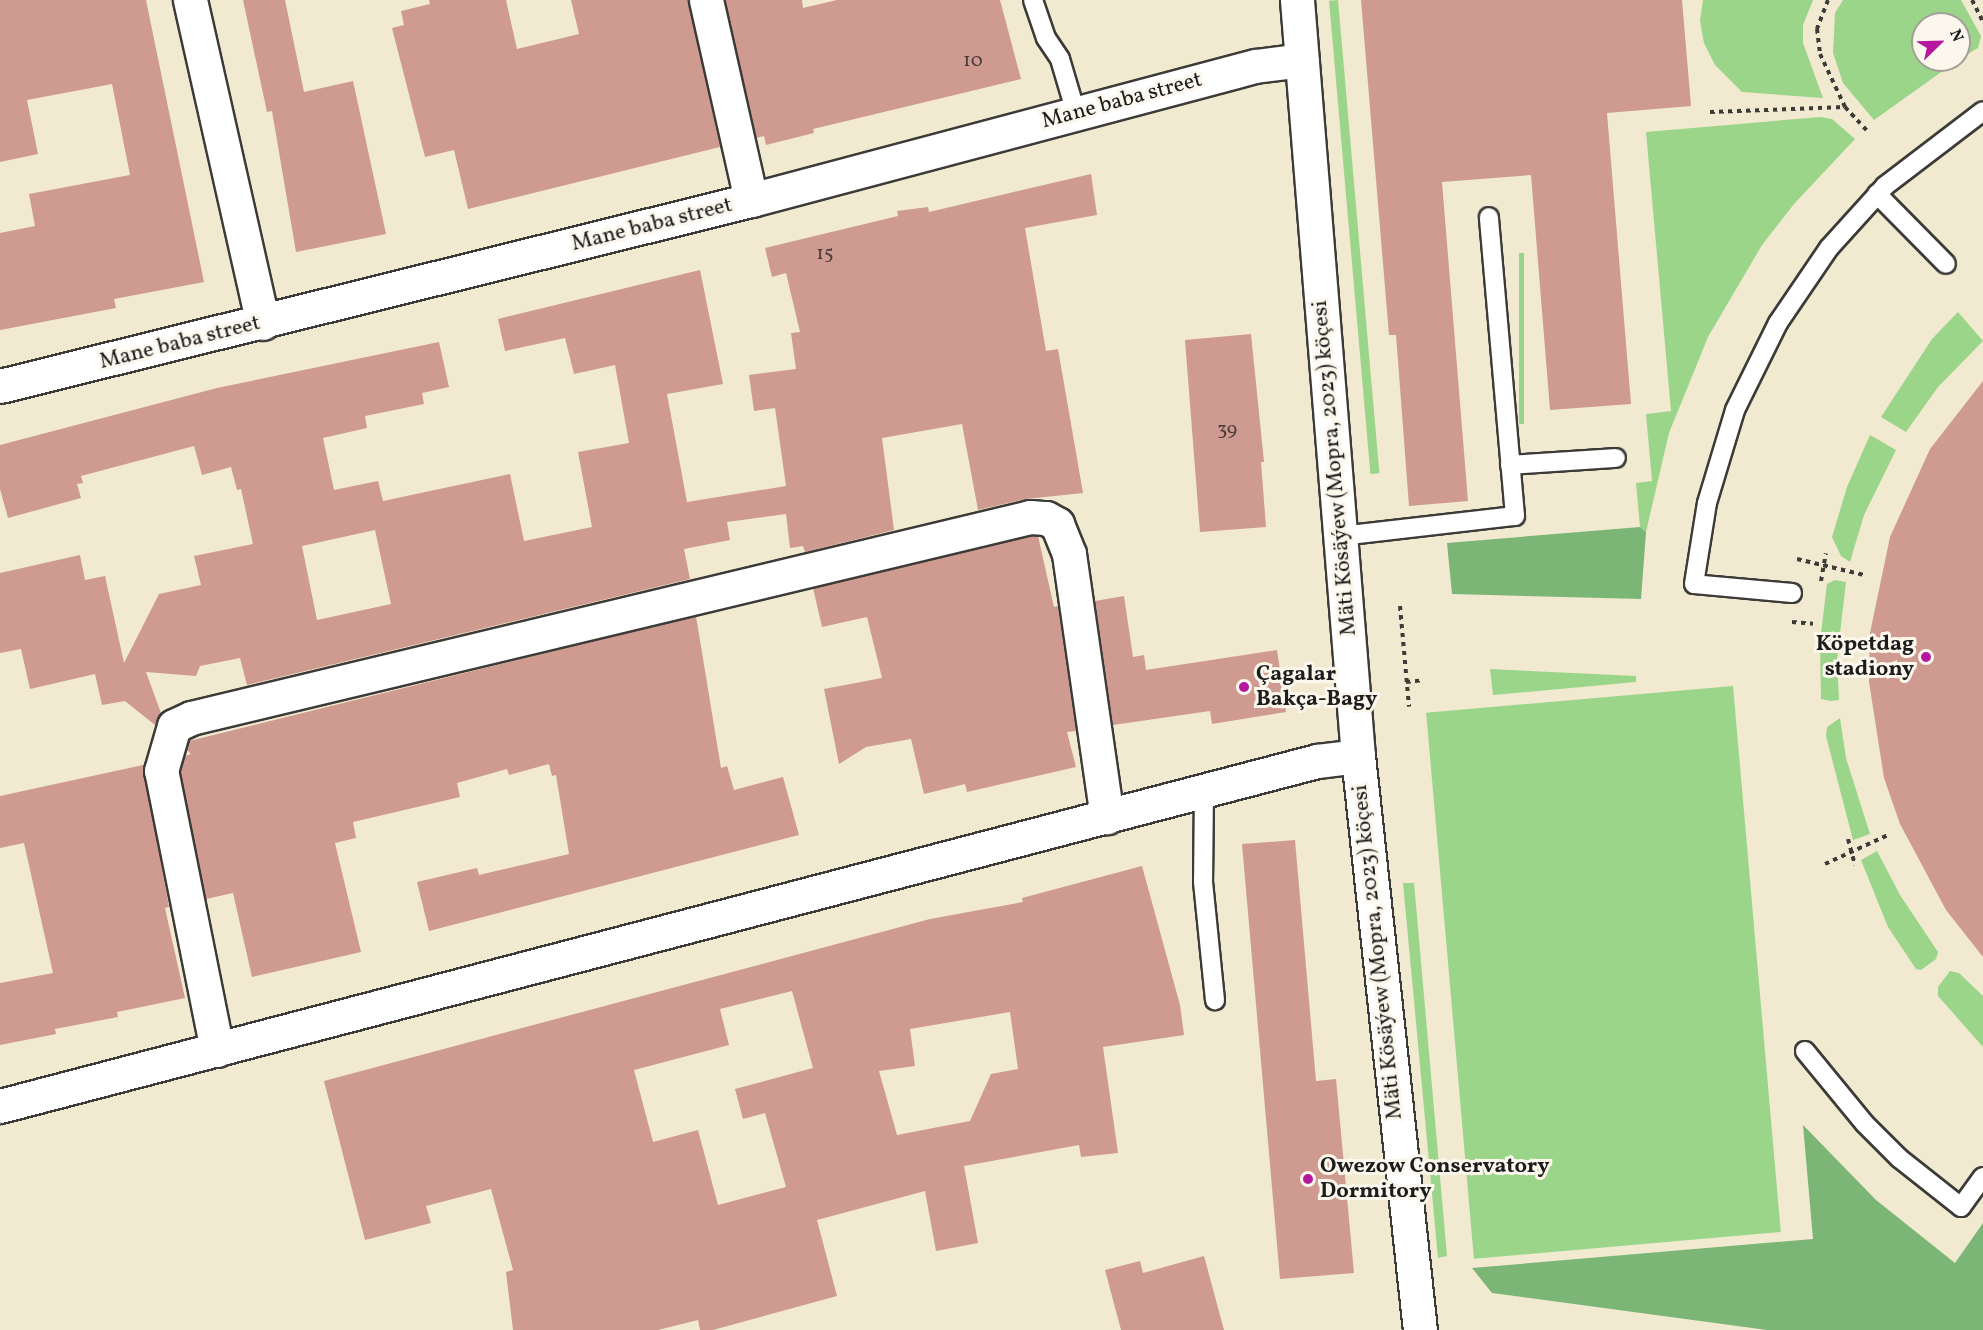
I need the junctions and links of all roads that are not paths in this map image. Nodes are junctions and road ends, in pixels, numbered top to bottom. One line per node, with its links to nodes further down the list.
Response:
1 (190, 0): 12 (street)
2 (706, 0): 9 (street)
3 (1033, 0): 7 (lane)
4 (1297, 0): 5 (street, Mäti Kösäýew (Mopra, 2023) köçesi)
5 (1302, 60): 7 (street, Mane baba street); 16 (street, Mäti Kösäýew (Mopra, 2023) köçesi)
6 (1983, 111): 8 (lane)
7 (1076, 113): 9 (street, Mane baba street)
8 (1877, 194): 11 (lane); 17 (lane)
9 (751, 200): 12 (street, Mane baba street)
10 (1489, 217): 15 (lane)
11 (1946, 264)
12 (263, 323): 13 (street, Mane baba street)
13 (0, 386)
14 (1616, 458): 15 (lane)
15 (1510, 465): 16 (lane)
16 (1341, 536): 18 (street, Mäti Kösäýew (Mopra, 2023) köçesi)
17 (1792, 593)
18 (1358, 756): 19 (street); 26 (street, Mäti Kösäýew (Mopra, 2023) köçesi)
19 (1204, 790): 20 (street); 21 (lane)
20 (1107, 817): 22 (street); 22 (street)
21 (1215, 1000)
22 (217, 1050): 24 (street)
23 (1805, 1051): 25 (lane)
24 (0, 1106)
25 (1983, 1177)
26 (1420, 1330)

